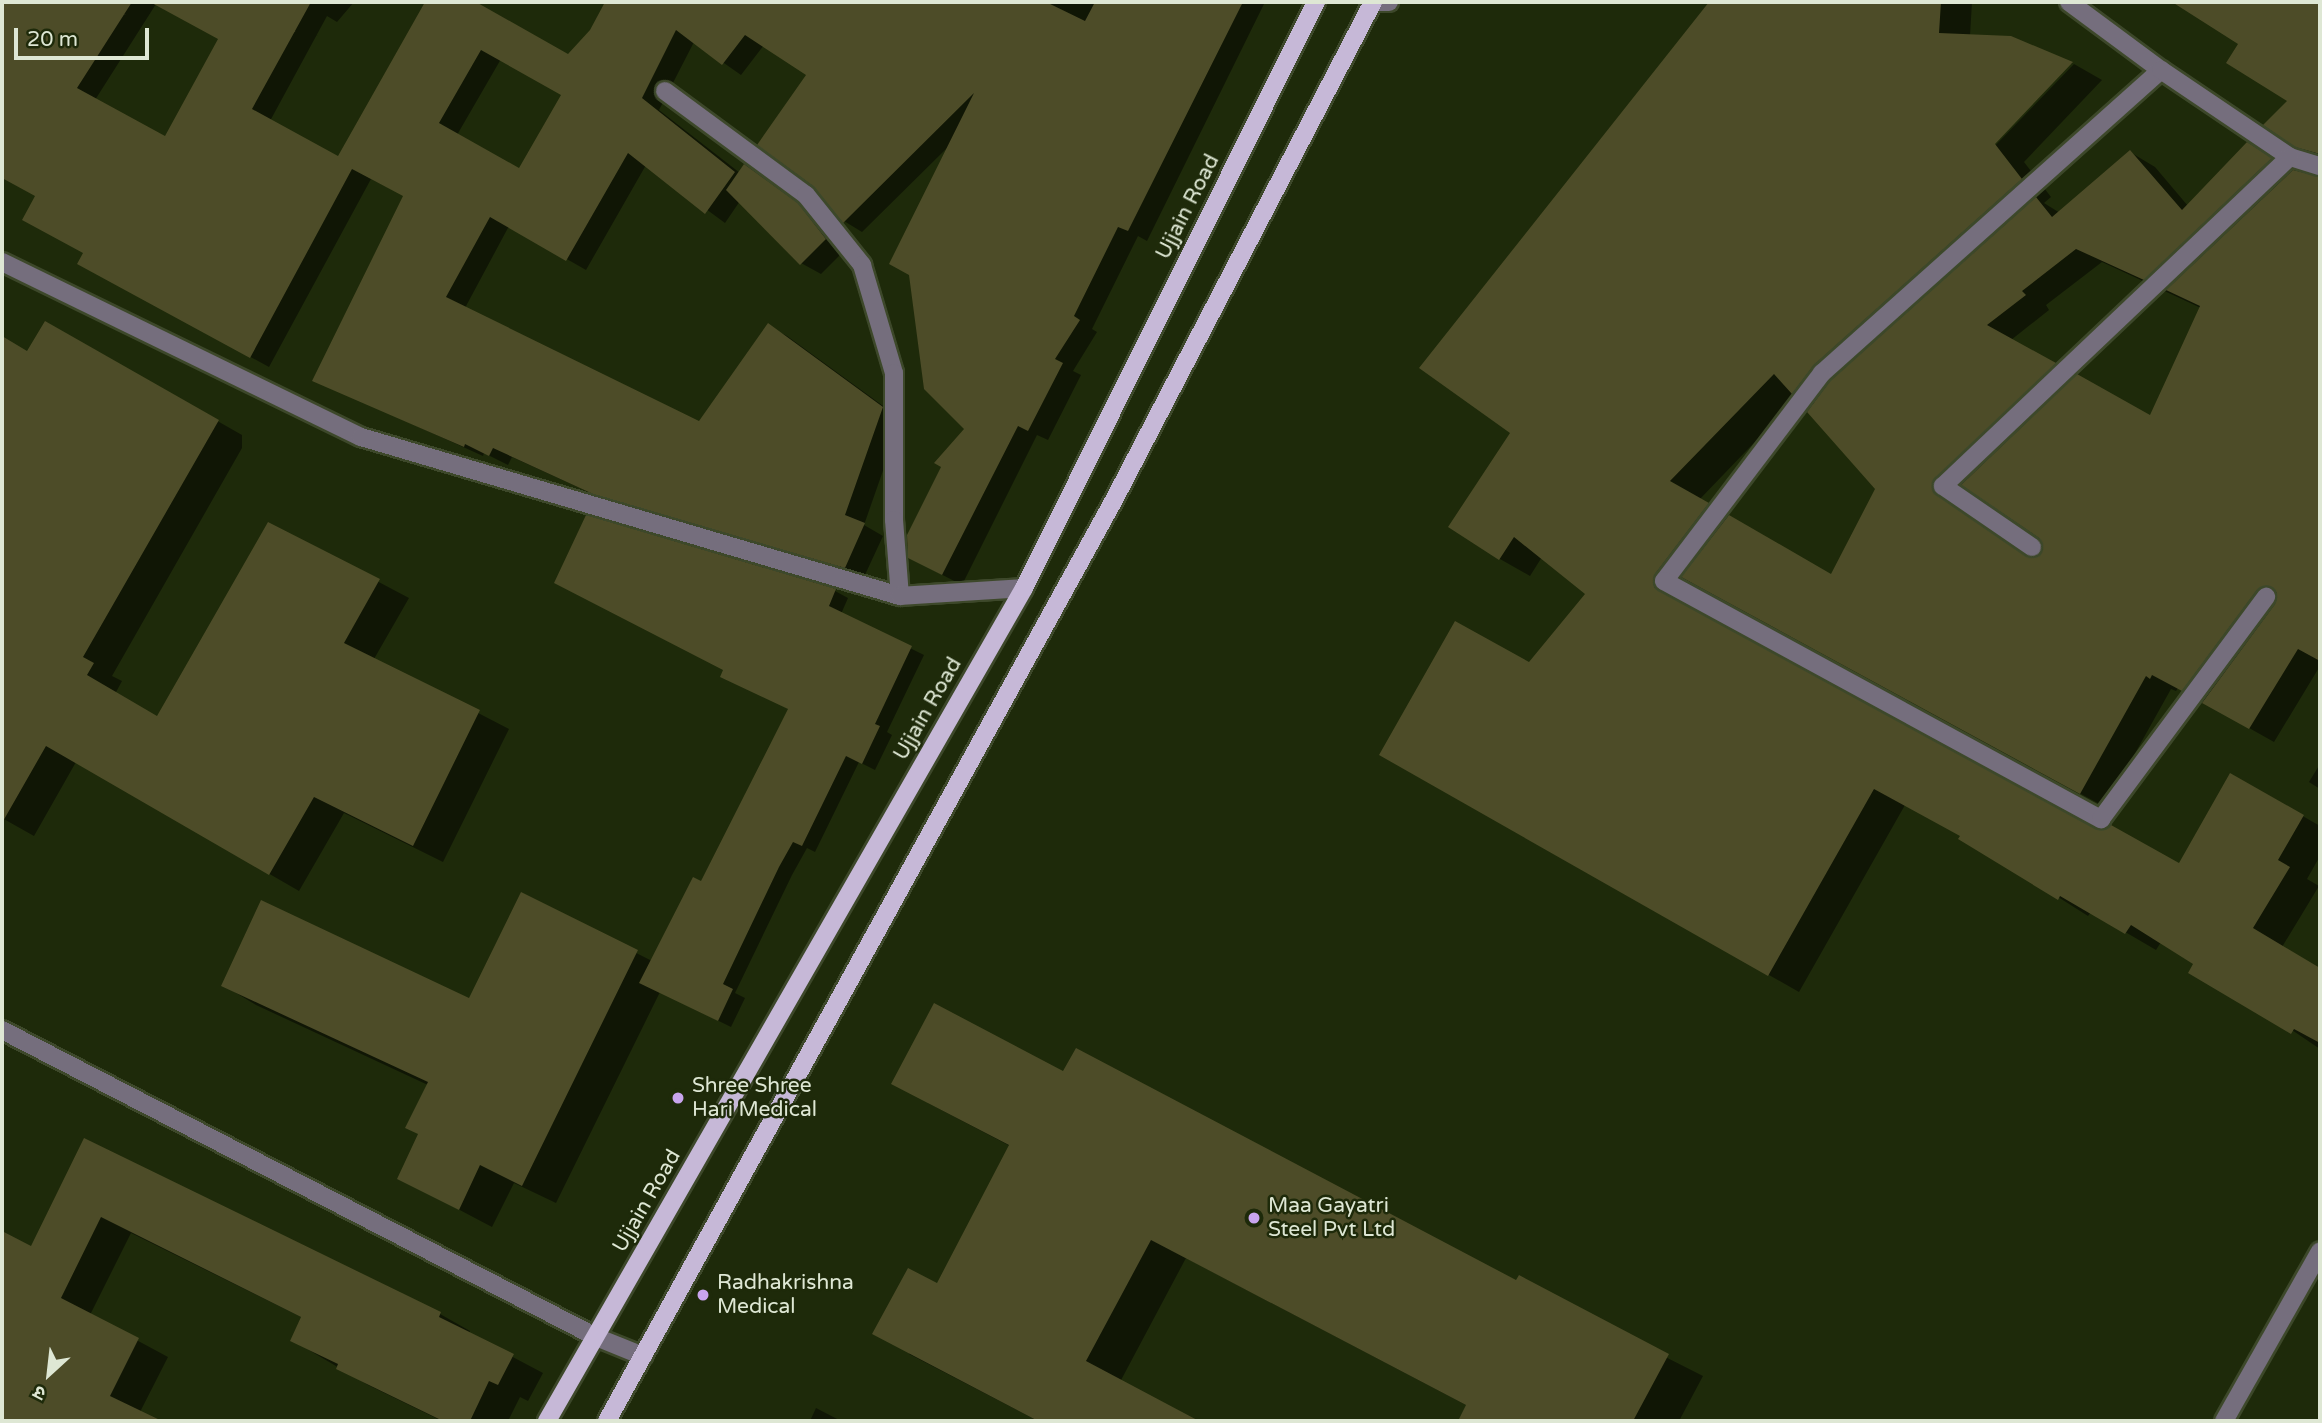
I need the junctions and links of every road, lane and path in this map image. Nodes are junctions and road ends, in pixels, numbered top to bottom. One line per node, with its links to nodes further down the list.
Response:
1 (1316, 2): 11 (main road, Ujjain Road)
2 (1374, 2): 3 (street); 17 (main road)
3 (1390, 2)
4 (2069, 2): 5 (street)
5 (2161, 70): 7 (street); 13 (street)
6 (665, 91): 12 (street)
7 (2290, 157): 8 (street); 10 (street)
8 (2320, 166)
9 (2, 261): 12 (street)
10 (2032, 547)
11 (1024, 588): 12 (street); 16 (main road, Ujjain Road)
12 (900, 596)
13 (2266, 597)
14 (2, 1030): 16 (street)
15 (2320, 1251): 20 (street)
16 (596, 1337): 17 (street); 18 (main road, Ujjain Road)
17 (643, 1356): 19 (main road)
18 (547, 1421)
19 (607, 1421)
20 (2224, 1421)

